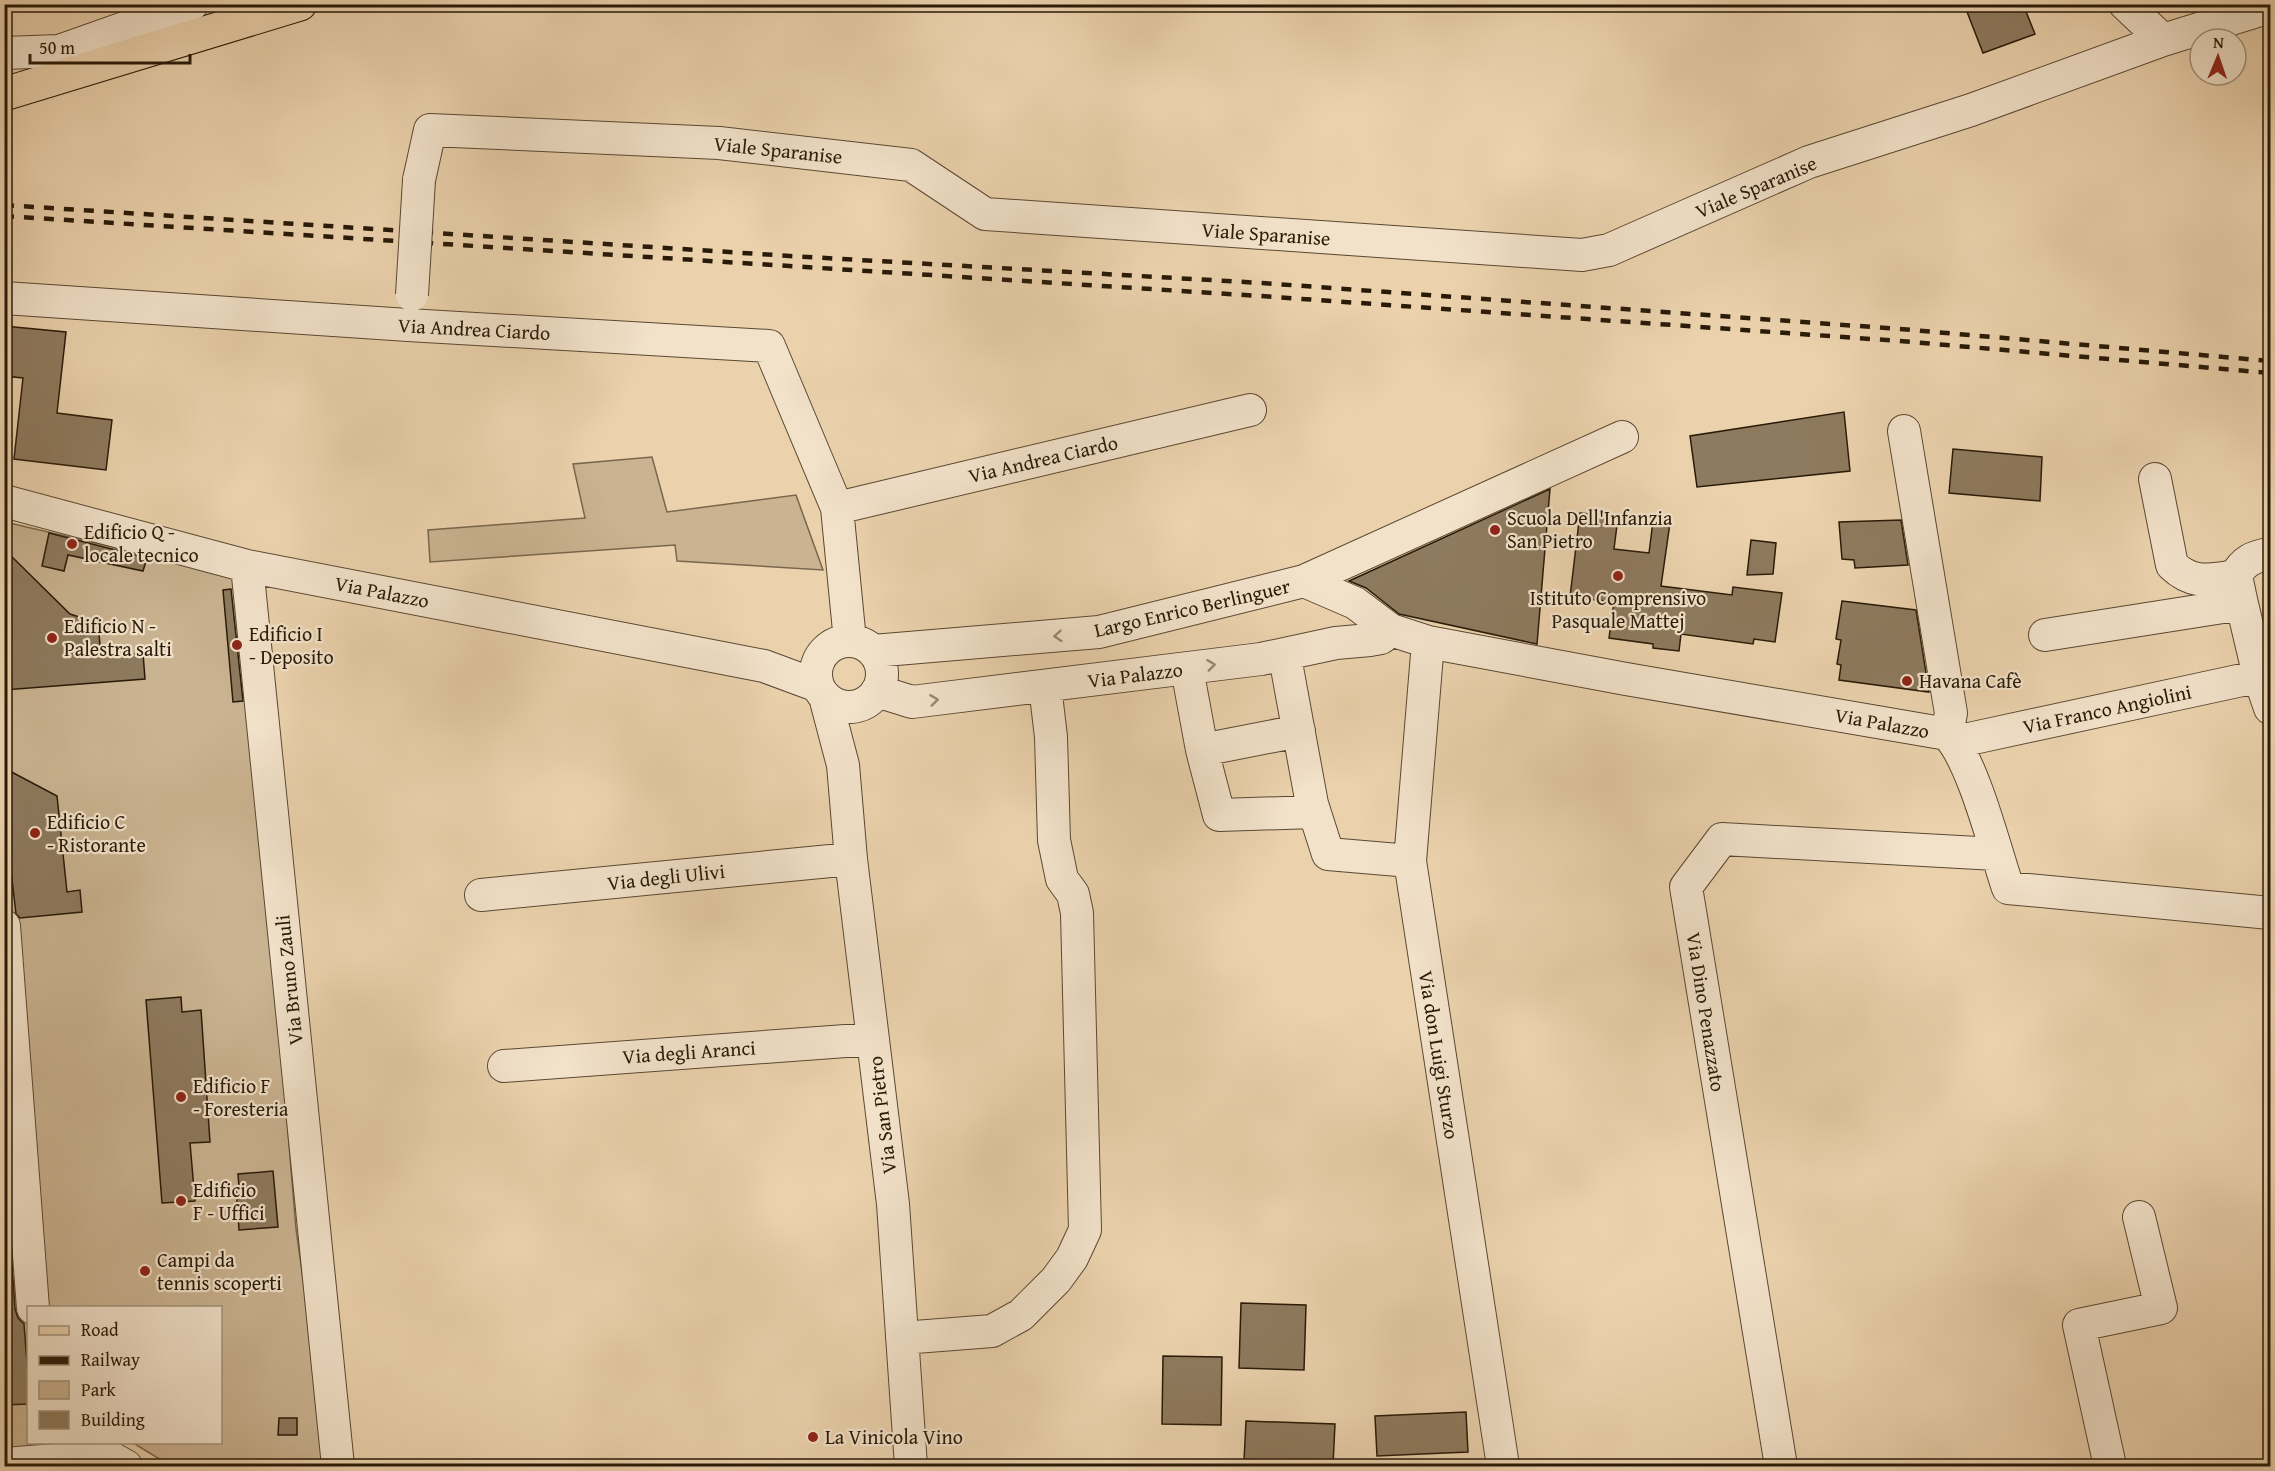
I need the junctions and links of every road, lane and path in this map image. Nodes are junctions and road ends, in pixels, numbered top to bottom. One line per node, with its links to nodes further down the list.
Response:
1 (300, 4): 6 (main road)
2 (2125, 4): 5 (street)
3 (177, 7): 6 (street); 7 (street)
4 (2271, 7): 5 (street, Viale Sparanise)
5 (2163, 40): 10 (street, Viale Sparanise, bridge)
6 (174, 44): 8 (main road)
7 (4, 53)
8 (4, 94)
9 (4, 298): 10 (street, Via Andrea Ciardo)
10 (410, 310): 16 (street, Via Andrea Ciardo)
11 (1250, 410): 16 (street, Via Andrea Ciardo)
12 (1904, 431): 35 (street)
13 (1622, 437): 19 (street, Largo Enrico Berlinguer)
14 (2155, 479): 20 (street)
15 (4, 501): 18 (street, Via Palazzo)
16 (837, 508): 24 (street, Via Andrea Ciardo)
17 (2271, 554): 20 (street)
18 (247, 566): 26 (street, Via Palazzo); 53 (street, Via Bruno Zauli)
19 (1316, 585): 21 (street); 24 (street, Largo Enrico Berlinguer, one-way to 24); 25 (street)
20 (2238, 590): 22 (street); 28 (street)
21 (1390, 630): 23 (street, Via Palazzo); 25 (street, Via Palazzo)
22 (2045, 635)
23 (1428, 642): 35 (street, Via Palazzo); 41 (street, Via don Luigi Sturzo)
24 (851, 646): 26 (street, Via Palazzo); 31 (street); 32 (street)
25 (1318, 647): 30 (street, Via Palazzo, one-way to 25)
26 (764, 666): 31 (street, Via Palazzo)
27 (1287, 668): 34 (street)
28 (2265, 675): 33 (street); 35 (street, Via Franco Angiolini)
29 (1190, 685): 36 (street)
30 (1045, 686): 32 (street, Via Palazzo, one-way to 30); 49 (street)
31 (821, 692): 32 (street); 37 (street, Via San Pietro)
32 (875, 694): 37 (street, Via San Pietro)
33 (2271, 708)
34 (1299, 731): 36 (street); 38 (street)
35 (1951, 738): 39 (street, Via Palazzo)
36 (1202, 750): 38 (street)
37 (843, 765): 40 (street, Via San Pietro)
38 (1314, 812): 41 (street)
39 (1996, 854): 43 (street, Via Palazzo); 56 (street, Via Dino Penazzato)
40 (851, 859): 42 (street, Via degli Ulivi); 45 (street, Via San Pietro)
41 (1410, 861): 55 (street, Via don Luigi Sturzo)
42 (481, 895)
43 (2271, 913)
44 (4, 926): 48 (street)
45 (873, 1039): 46 (street, Via degli Aranci); 49 (street, Via San Pietro)
46 (504, 1066)
47 (2139, 1217): 57 (street)
48 (33, 1306)
49 (902, 1338): 54 (street, Via San Pietro)
50 (43, 1455): 51 (street); 52 (street)
51 (4, 1464)
52 (126, 1467)
53 (338, 1467)
54 (911, 1467)
55 (1503, 1467)
56 (1781, 1467)
57 (2109, 1467)

